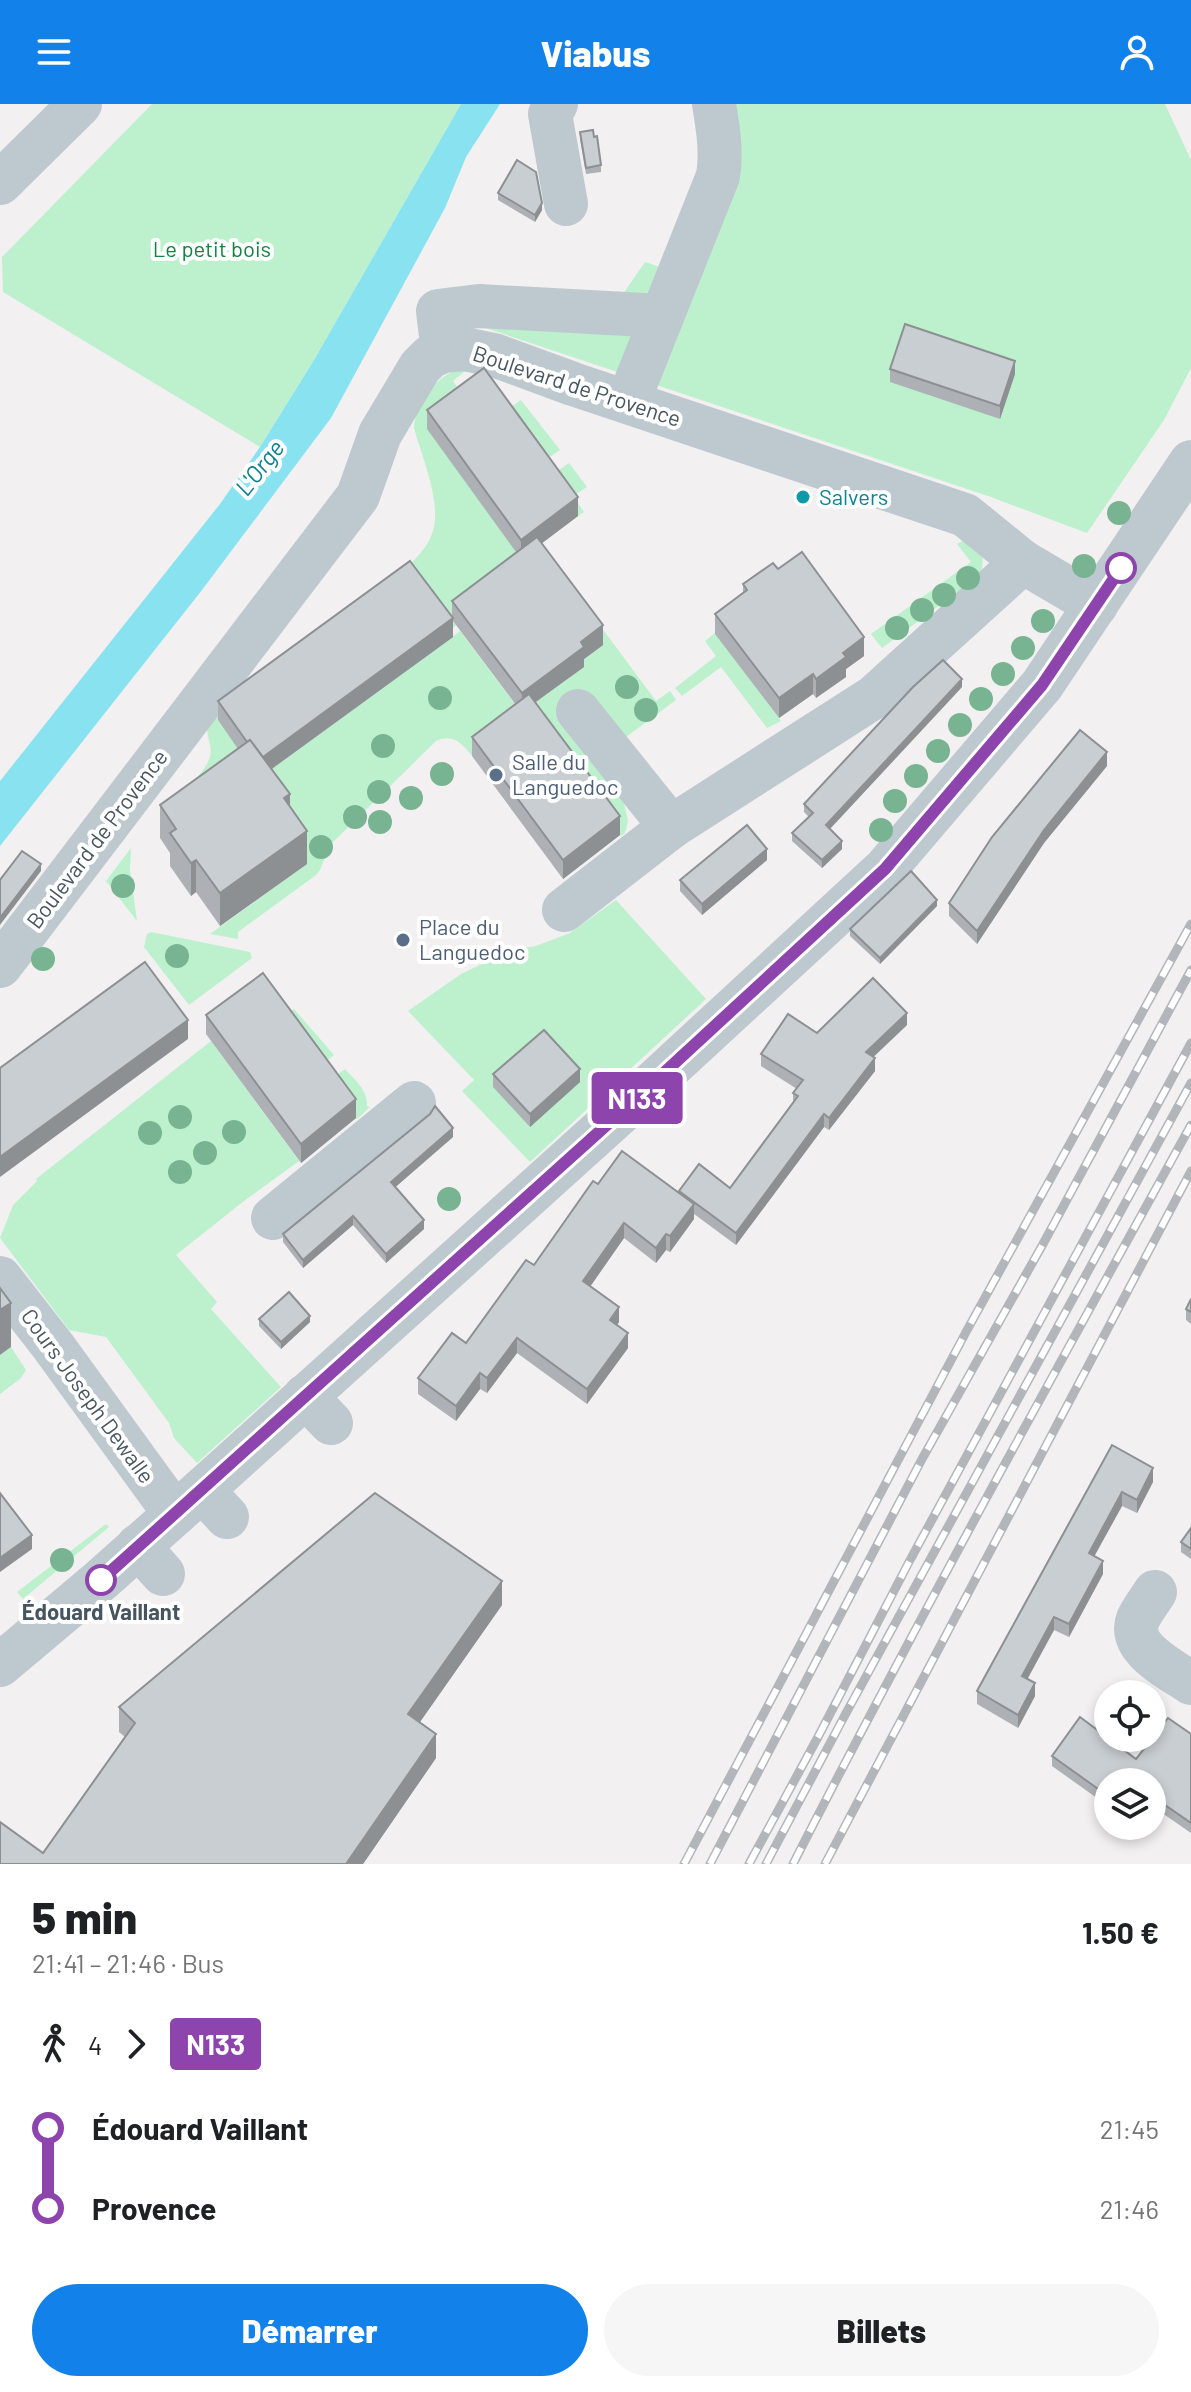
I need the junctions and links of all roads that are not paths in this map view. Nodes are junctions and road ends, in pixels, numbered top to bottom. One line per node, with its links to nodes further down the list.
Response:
1 (80, 104): 4 (street)
2 (556, 104): 5 (street)
3 (714, 104): 6 (street)
4 (0, 183)
5 (566, 204)
6 (662, 316): 7 (street); 8 (street)
7 (443, 351): 8 (street, Boulevard de Provence); 15 (street, Boulevard de Provence)
8 (628, 402): 10 (street, Boulevard de Provence)
9 (1191, 462): 11 (street)
10 (1023, 562): 11 (street, Boulevard de Provence); 13 (street)
11 (1096, 605): 19 (street)
12 (578, 711): 13 (street)
13 (671, 827): 14 (street)
14 (564, 910)
15 (0, 966)
16 (414, 1103): 17 (street)
17 (273, 1218)
18 (0, 1278): 19 (street, Cours Joseph Dewalle)
19 (201, 1507): 21 (street)
20 (1155, 1592): 22 (street)
21 (0, 1665)
22 (1191, 1683)

